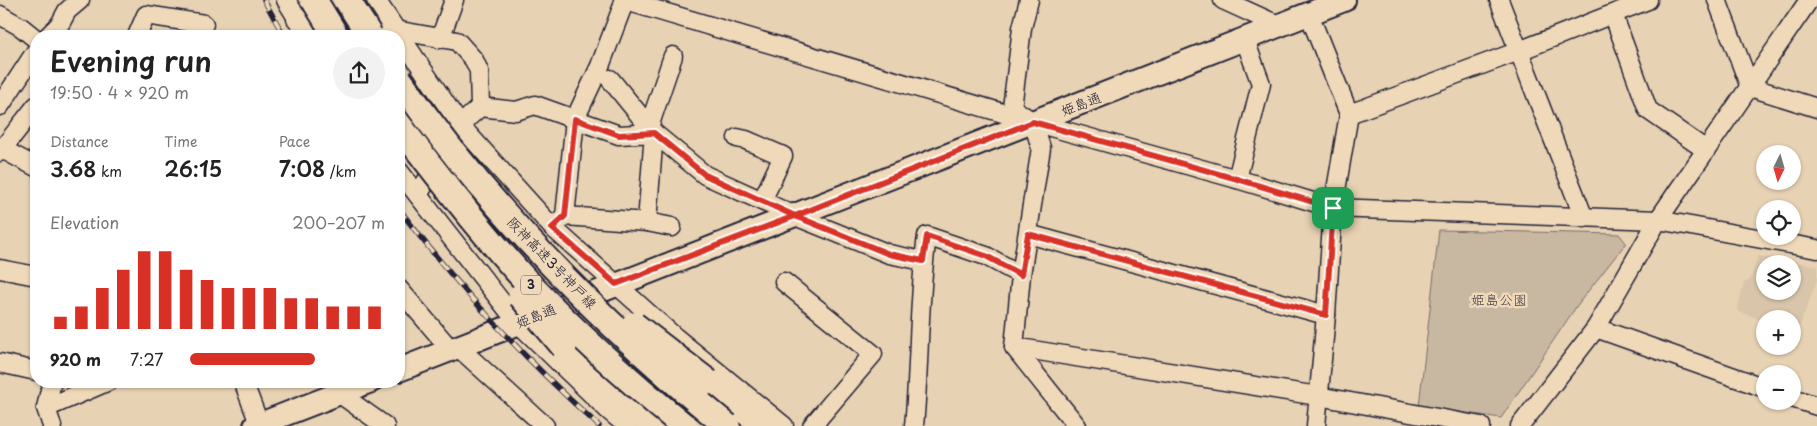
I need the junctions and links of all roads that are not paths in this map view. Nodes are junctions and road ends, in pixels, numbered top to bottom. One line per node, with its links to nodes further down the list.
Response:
1 (80, 0): 20 (street)
2 (286, 0): 18 (street)
3 (314, 0): 24 (highway, bridge)
4 (347, 0): 25 (highway, bridge)
5 (376, 0): 26 (street)
6 (454, 0): 29 (street)
7 (625, 0): 43 (street); 44 (street)
8 (1028, 0): 44 (street)
9 (1344, 0): 15 (main road, 姫島通)
10 (1499, 0): 32 (street)
11 (1648, 0): 16 (street)
12 (1717, 0): 37 (street)
13 (1809, 0): 37 (street)
14 (1226, 1): 19 (street)
15 (1309, 14): 19 (main road, 姫島通); 42 (street)
16 (1613, 14): 32 (street); 50 (street)
17 (0, 15): 28 (street)
18 (296, 18): 23 (street); 26 (street)
19 (1280, 26): 30 (main road, 姫島通)
20 (54, 30)
21 (140, 30): 22 (street)
22 (200, 30)
23 (304, 30)
24 (332, 30)
25 (366, 30)
26 (395, 30)
27 (405, 32): 29 (street)
28 (30, 34)
29 (440, 39): 39 (street)
30 (1245, 40): 44 (main road, 姫島通); 54 (street)
31 (405, 45): 45 (street)
32 (1519, 51): 42 (street); 60 (street)
33 (673, 56): 46 (street)
34 (30, 60): 38 (street)
35 (610, 79): 46 (street)
36 (405, 87): 56 (highway, 阪神高速3号神戸線 / 3, bridge)
37 (1750, 87): 40 (street); 50 (street)
38 (0, 106)
39 (480, 107): 43 (street); 45 (street)
40 (1817, 108)
41 (30, 114): 51 (street)
42 (1349, 114): 58 (street)
43 (575, 119): 46 (street); 62 (street)
44 (1033, 122): 54 (street); 59 (main road, 姫島通); 65 (street)
45 (460, 125): 55 (street); 62 (street)
46 (652, 130): 57 (street); 63 (street)
47 (405, 133): 98 (highway, 阪神高速3号神戸線 / 3, bridge)
48 (737, 138): 57 (street)
49 (405, 143): 97 (highway, 3, bridge)
50 (1706, 150): 61 (street)
51 (1, 151): 52 (street)
52 (30, 164)
53 (405, 179): 55 (street)
54 (1237, 179): 58 (street)
55 (418, 195): 75 (street)
56 (494, 201): 99 (highway, 阪神高速3号神戸線 / 3, bridge); 100 (highway, 3, bridge)
57 (762, 201): 59 (street)
58 (1333, 208): 60 (street); 74 (street)
59 (795, 216): 67 (street); 72 (main road, 姫島通)
60 (1584, 218): 61 (street)
61 (1658, 220): 66 (street); 76 (street)
62 (558, 222): 63 (street); 72 (street)
63 (647, 222): 64 (street)
64 (672, 228)
65 (1028, 234): 70 (street); 74 (street)
66 (1817, 249)
67 (923, 261): 70 (street); 103 (street)
68 (0, 268): 69 (street)
69 (30, 275)
70 (1021, 275): 77 (street)
71 (784, 282): 102 (street)
72 (616, 284): 75 (main road, 姫島通); 101 (street)
73 (405, 295): 78 (street)
74 (1326, 315): 88 (street)
75 (518, 323): 78 (main road, 姫島通); 96 (street)
76 (1596, 328): 82 (street); 107 (street)
77 (1014, 347): 88 (street); 104 (street)
78 (455, 348): 80 (main road, 姫島通); 95 (street)
79 (0, 363): 81 (street)
80 (405, 368)
81 (30, 370)
82 (1756, 385)
83 (50, 388): 91 (street)
84 (93, 388): 91 (street)
85 (245, 388): 93 (street)
86 (354, 388): 87 (main road)
87 (340, 394): 93 (main road); 94 (street)
88 (1318, 396): 105 (street); 106 (street)
89 (1801, 401): 90 (street)
90 (1817, 406)
91 (46, 408): 92 (street)
92 (52, 426)
93 (258, 426)
94 (385, 426)
95 (545, 426)
96 (627, 426)
97 (652, 426)
98 (684, 426)
99 (727, 426)
100 (764, 426)
101 (784, 426)
102 (812, 426)
103 (914, 426)
104 (1077, 426)
105 (1316, 426)
106 (1481, 426)
107 (1520, 426)

